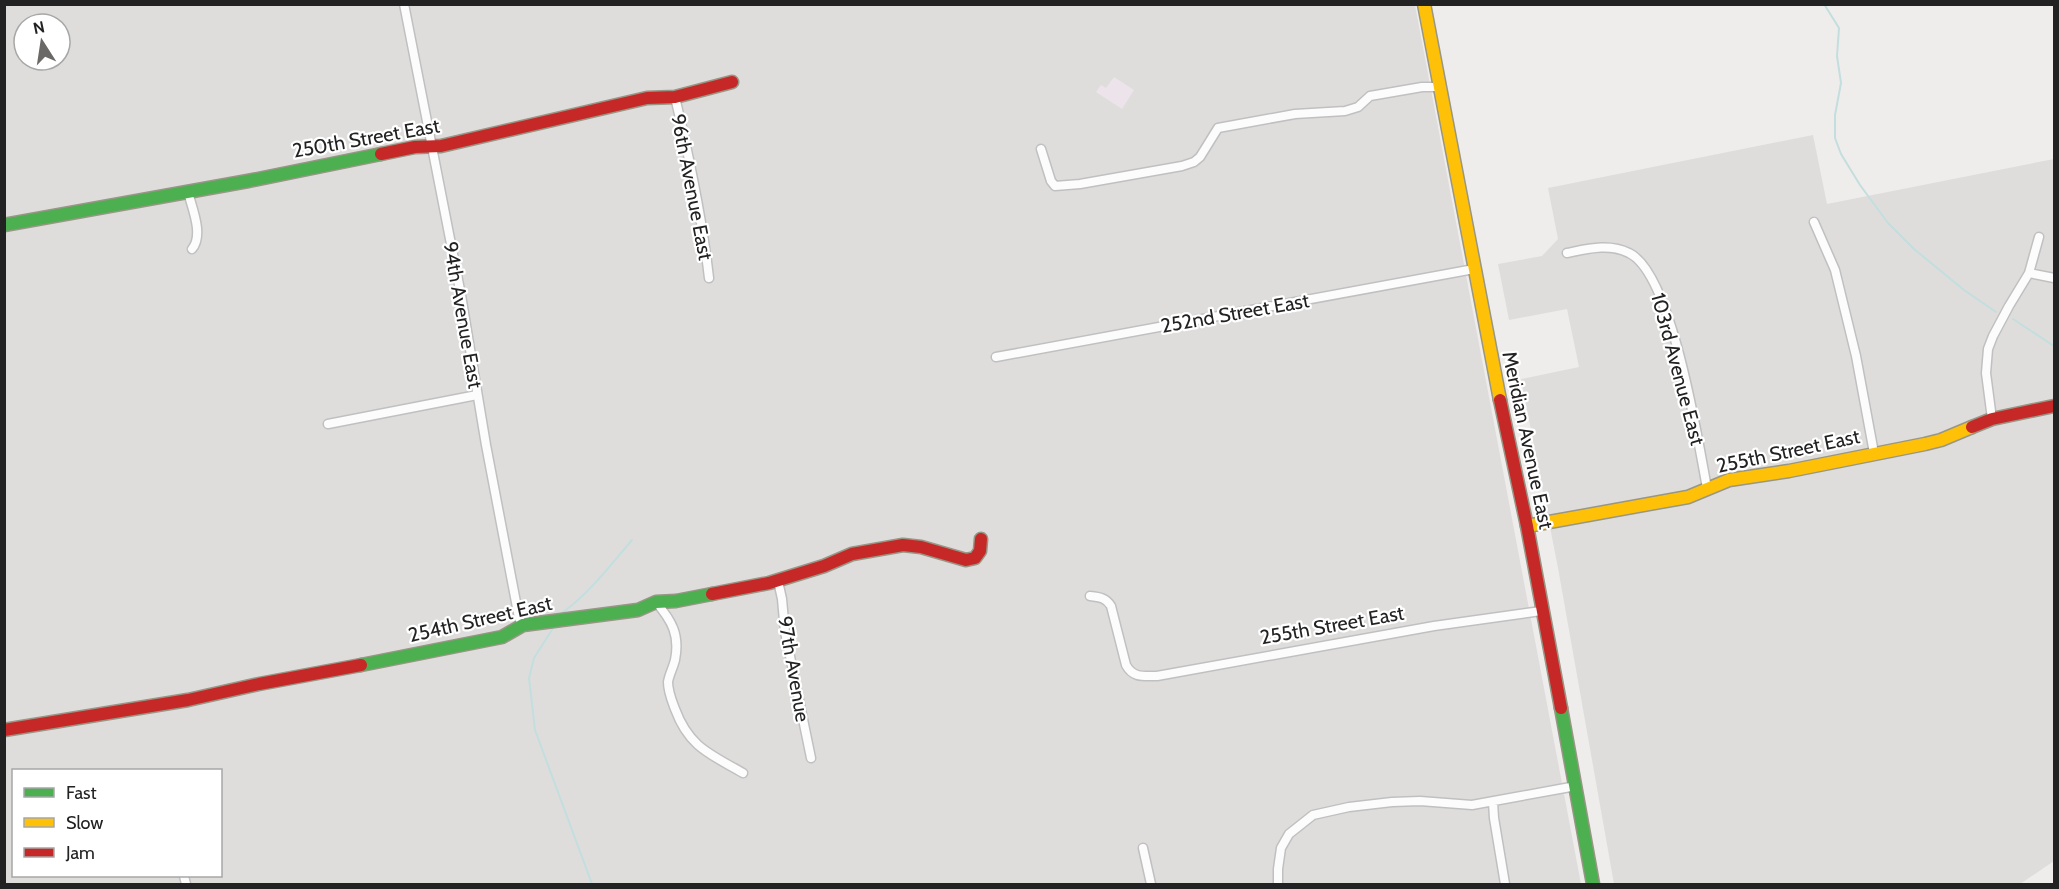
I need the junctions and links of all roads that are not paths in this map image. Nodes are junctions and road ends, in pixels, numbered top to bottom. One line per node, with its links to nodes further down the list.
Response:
1 (404, 4): 6 (street, 94th Avenue East)
2 (1424, 4): 4 (street, Meridian Avenue East)
3 (732, 82): 5 (street, 250th Street East)
4 (1440, 87): 7 (street); 14 (street, Meridian Avenue East)
5 (675, 97): 6 (street, 250th Street East); 16 (street, 96th Avenue East)
6 (431, 145): 8 (street, 250th Street East); 19 (street, 94th Avenue East)
7 (1041, 149)
8 (188, 192): 10 (street, 250th Street East); 12 (street)
9 (1814, 222): 23 (street)
10 (4, 225)
11 (2039, 237): 15 (street)
12 (192, 249)
13 (1567, 253): 24 (street, 103rd Avenue East)
14 (1474, 268): 18 (street, 252nd Street East); 25 (street, Meridian Avenue East)
15 (2029, 273): 17 (street); 21 (street)
16 (709, 278)
17 (2055, 278)
18 (996, 357)
19 (477, 395): 22 (street); 31 (street, 94th Avenue East)
20 (2055, 406): 21 (street, 255th Street East)
21 (1992, 419): 23 (street, 255th Street East)
22 (328, 424)
23 (1874, 453): 24 (street, 255th Street East)
24 (1707, 488): 25 (street, 255th Street East)
25 (1527, 526): 30 (street, Meridian Avenue East)
26 (981, 539): 27 (street, 254th Street East)
27 (778, 580): 29 (street, 254th Street East); 33 (street, 97th Avenue)
28 (1090, 596): 30 (street, 255th Street East)
29 (656, 602): 31 (street, 254th Street East); 34 (street)
30 (1541, 610): 35 (street, Meridian Avenue East)
31 (523, 625): 32 (street, 254th Street East)
32 (4, 730)
33 (811, 758)
34 (743, 773)
35 (1576, 786): 36 (street); 41 (street, Meridian Avenue East)
36 (1493, 802): 39 (street); 40 (street)
37 (1143, 848): 38 (street)
38 (1151, 885)
39 (1278, 885)
40 (1505, 885)
41 (1593, 885)

